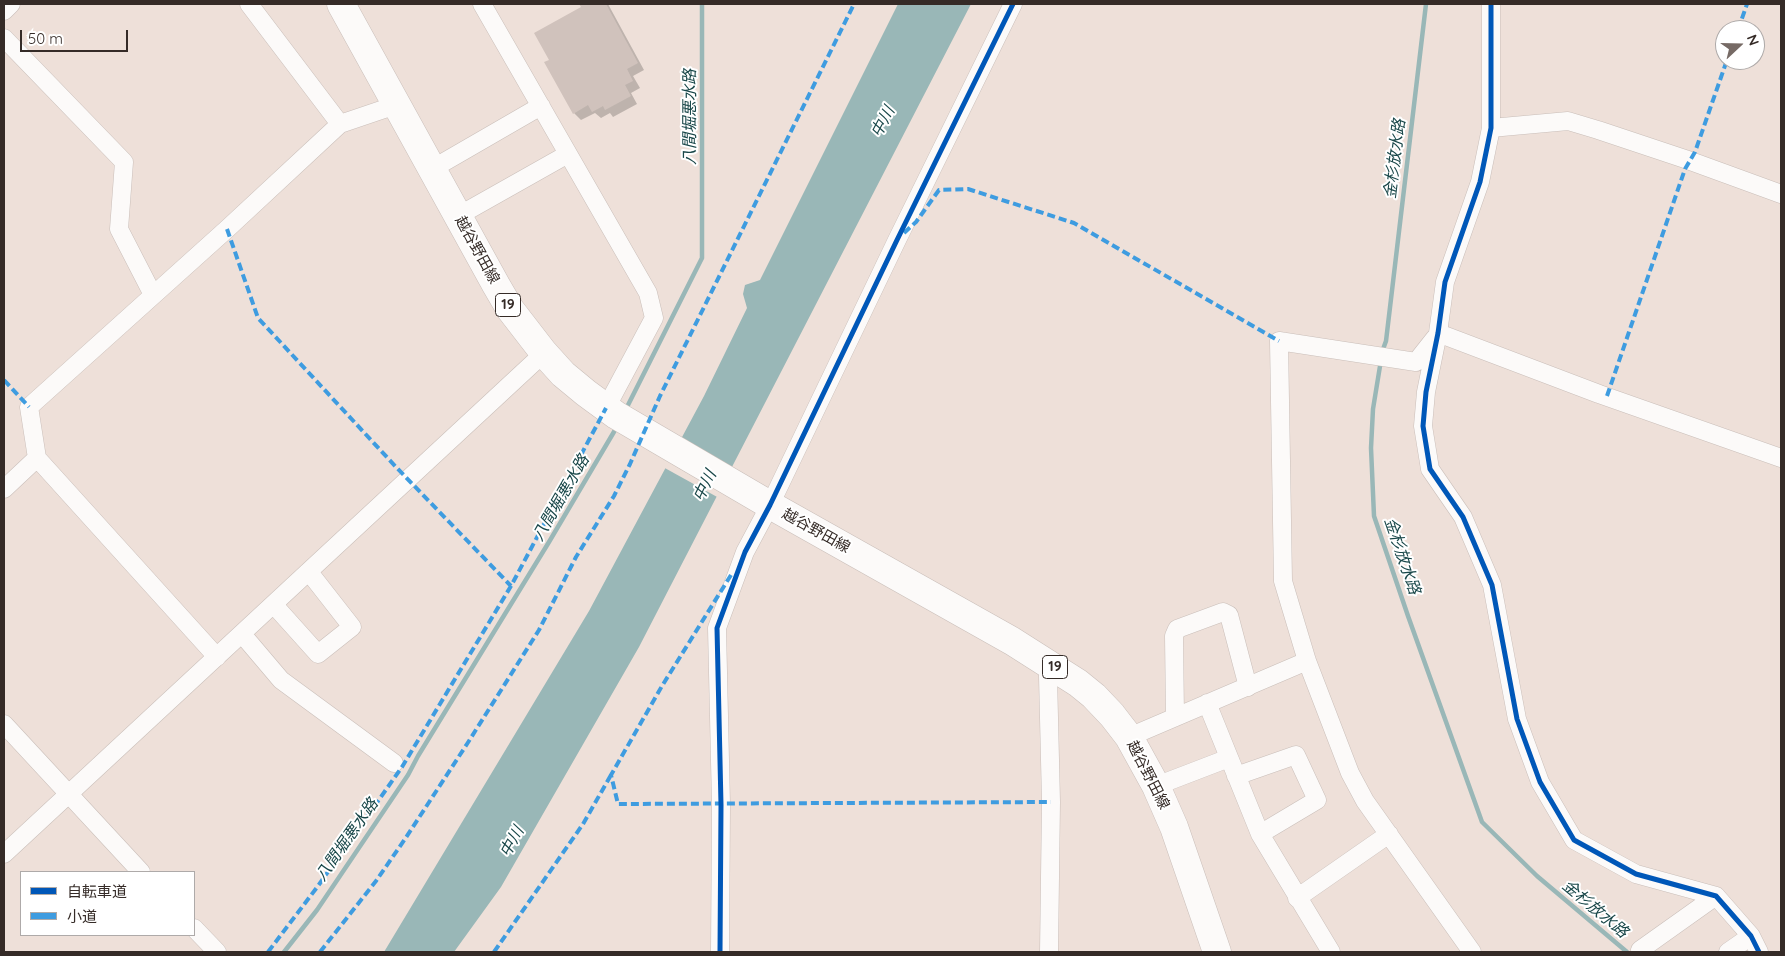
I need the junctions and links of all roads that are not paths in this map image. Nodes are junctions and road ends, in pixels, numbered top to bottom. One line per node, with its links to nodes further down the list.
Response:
1 (11, 4): 7 (street)
2 (249, 4): 11 (street)
3 (341, 4): 9 (main road, 越谷野田線 / 19)
4 (482, 4): 10 (street)
5 (1013, 4): 24 (street)
6 (1491, 4): 12 (street)
7 (4, 11)
8 (4, 38): 17 (street)
9 (396, 104): 11 (street); 14 (main road, 越谷野田線 / 19)
10 (541, 106): 13 (street); 14 (street)
11 (340, 124): 17 (street)
12 (1491, 128): 15 (street); 18 (street)
13 (568, 154): 16 (street); 20 (street)
14 (432, 169): 16 (main road, 越谷野田線 / 19)
15 (1781, 194)
16 (458, 216): 19 (main road, 越谷野田線 / 19)
17 (153, 295): 21 (street)
18 (1438, 334): 22 (street); 29 (street); 45 (street)
19 (544, 353): 20 (main road, 越谷野田線 / 19); 25 (street)
20 (611, 412): 24 (main road, 越谷野田線 / 19)
21 (37, 458): 23 (street); 28 (street)
22 (1781, 458)
23 (4, 489)
24 (766, 503): 30 (main road, 越谷野田線 / 19); 51 (street)
25 (309, 572): 26 (street); 26 (street)
26 (274, 605): 27 (street)
27 (242, 634): 28 (street); 37 (street)
28 (217, 657): 40 (street)
29 (1307, 661): 31 (street); 42 (street)
30 (1053, 666): 35 (main road, 越谷野田線 / 19); 52 (street)
31 (1248, 687): 32 (street); 33 (street)
32 (1207, 704): 33 (street); 36 (street)
33 (1174, 717): 35 (street)
34 (4, 724): 40 (street)
35 (1130, 737): 39 (main road, 越谷野田線 / 19)
36 (1229, 758): 38 (street); 39 (street)
37 (394, 763)
38 (1236, 776): 41 (street); 41 (street)
39 (1156, 786): 53 (main road, 越谷野田線 / 19)
40 (68, 795): 43 (street); 44 (street)
41 (1260, 834): 46 (street)
42 (1389, 834): 46 (street); 55 (street)
43 (4, 854)
44 (140, 871)
45 (1716, 896): 48 (street); 49 (street)
46 (1297, 898): 54 (street)
47 (195, 929): 50 (street)
48 (1751, 936): 56 (street); 57 (street)
49 (1640, 950)
50 (216, 952)
51 (720, 952)
52 (1049, 952)
53 (1217, 952)
54 (1331, 952)
55 (1472, 952)
56 (1728, 952)
57 (1759, 952)

